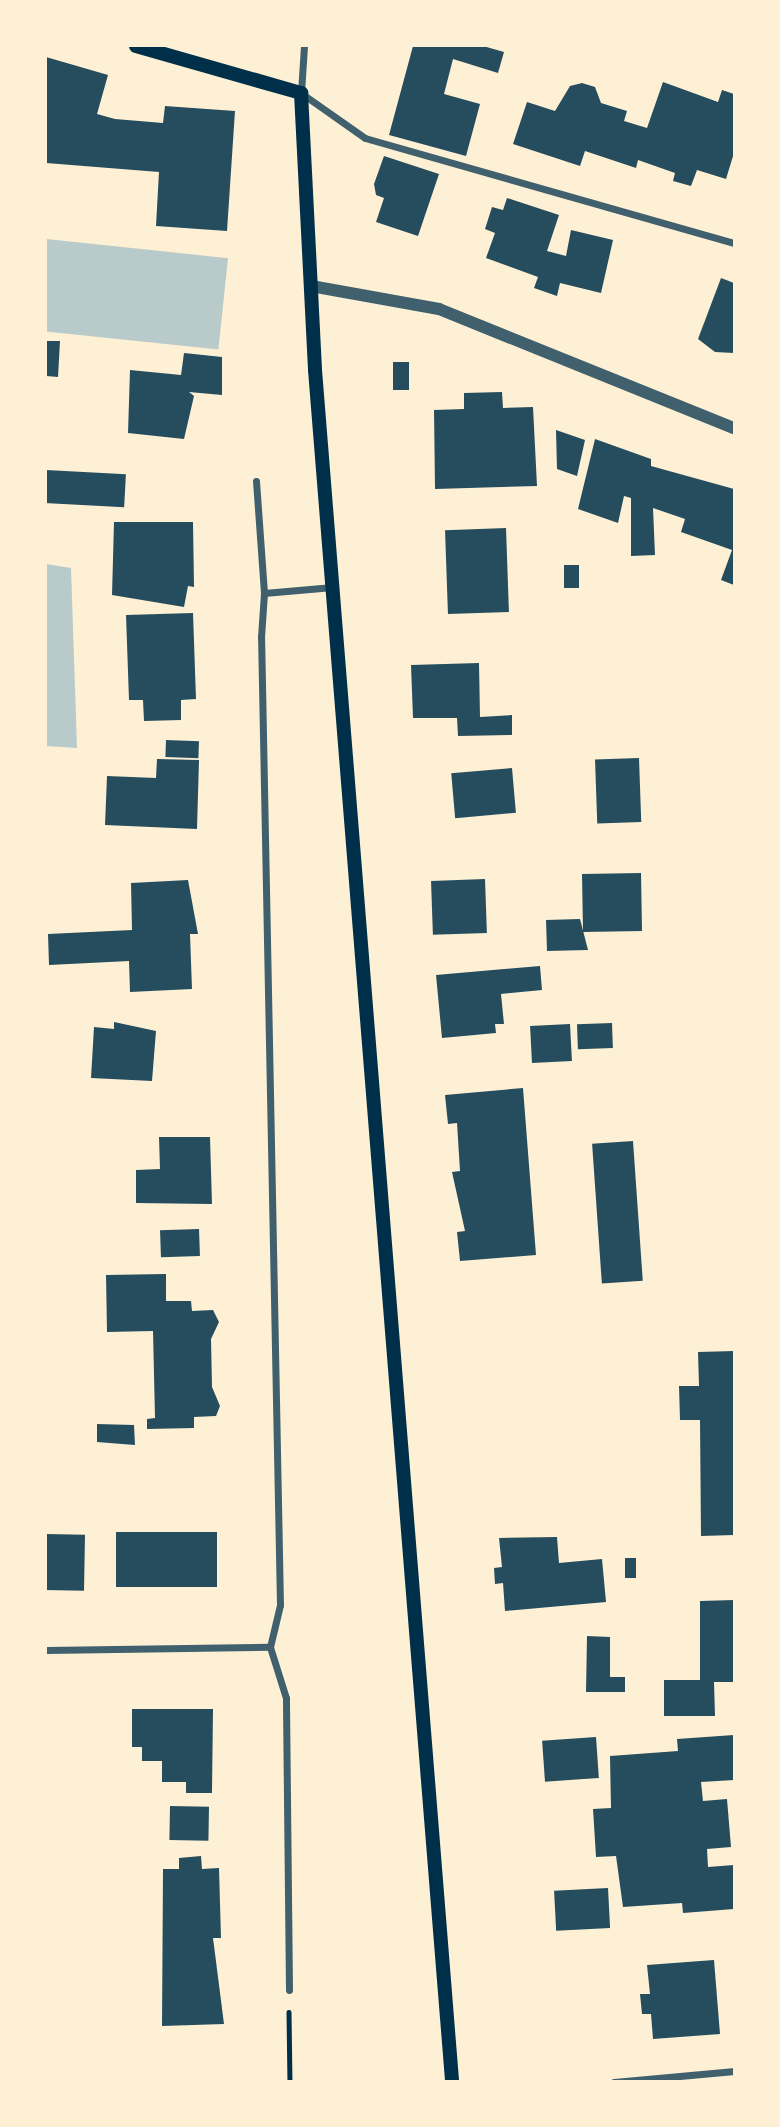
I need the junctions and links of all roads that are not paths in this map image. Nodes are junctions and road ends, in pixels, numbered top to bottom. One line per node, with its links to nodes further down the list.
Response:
1 (136, 46): 3 (main road)
2 (304, 46): 3 (street)
3 (301, 93): 4 (street); 5 (main road)
4 (734, 243)
5 (311, 286): 6 (street); 8 (main road)
6 (734, 428)
7 (256, 481): 9 (street)
8 (334, 587): 9 (street); 15 (main road)
9 (264, 593): 10 (street)
10 (270, 1647): 11 (street); 12 (street)
11 (46, 1650)
12 (289, 1990)
13 (734, 2071): 14 (street)
14 (704, 2077): 16 (street)
15 (452, 2081)
16 (614, 2081)

